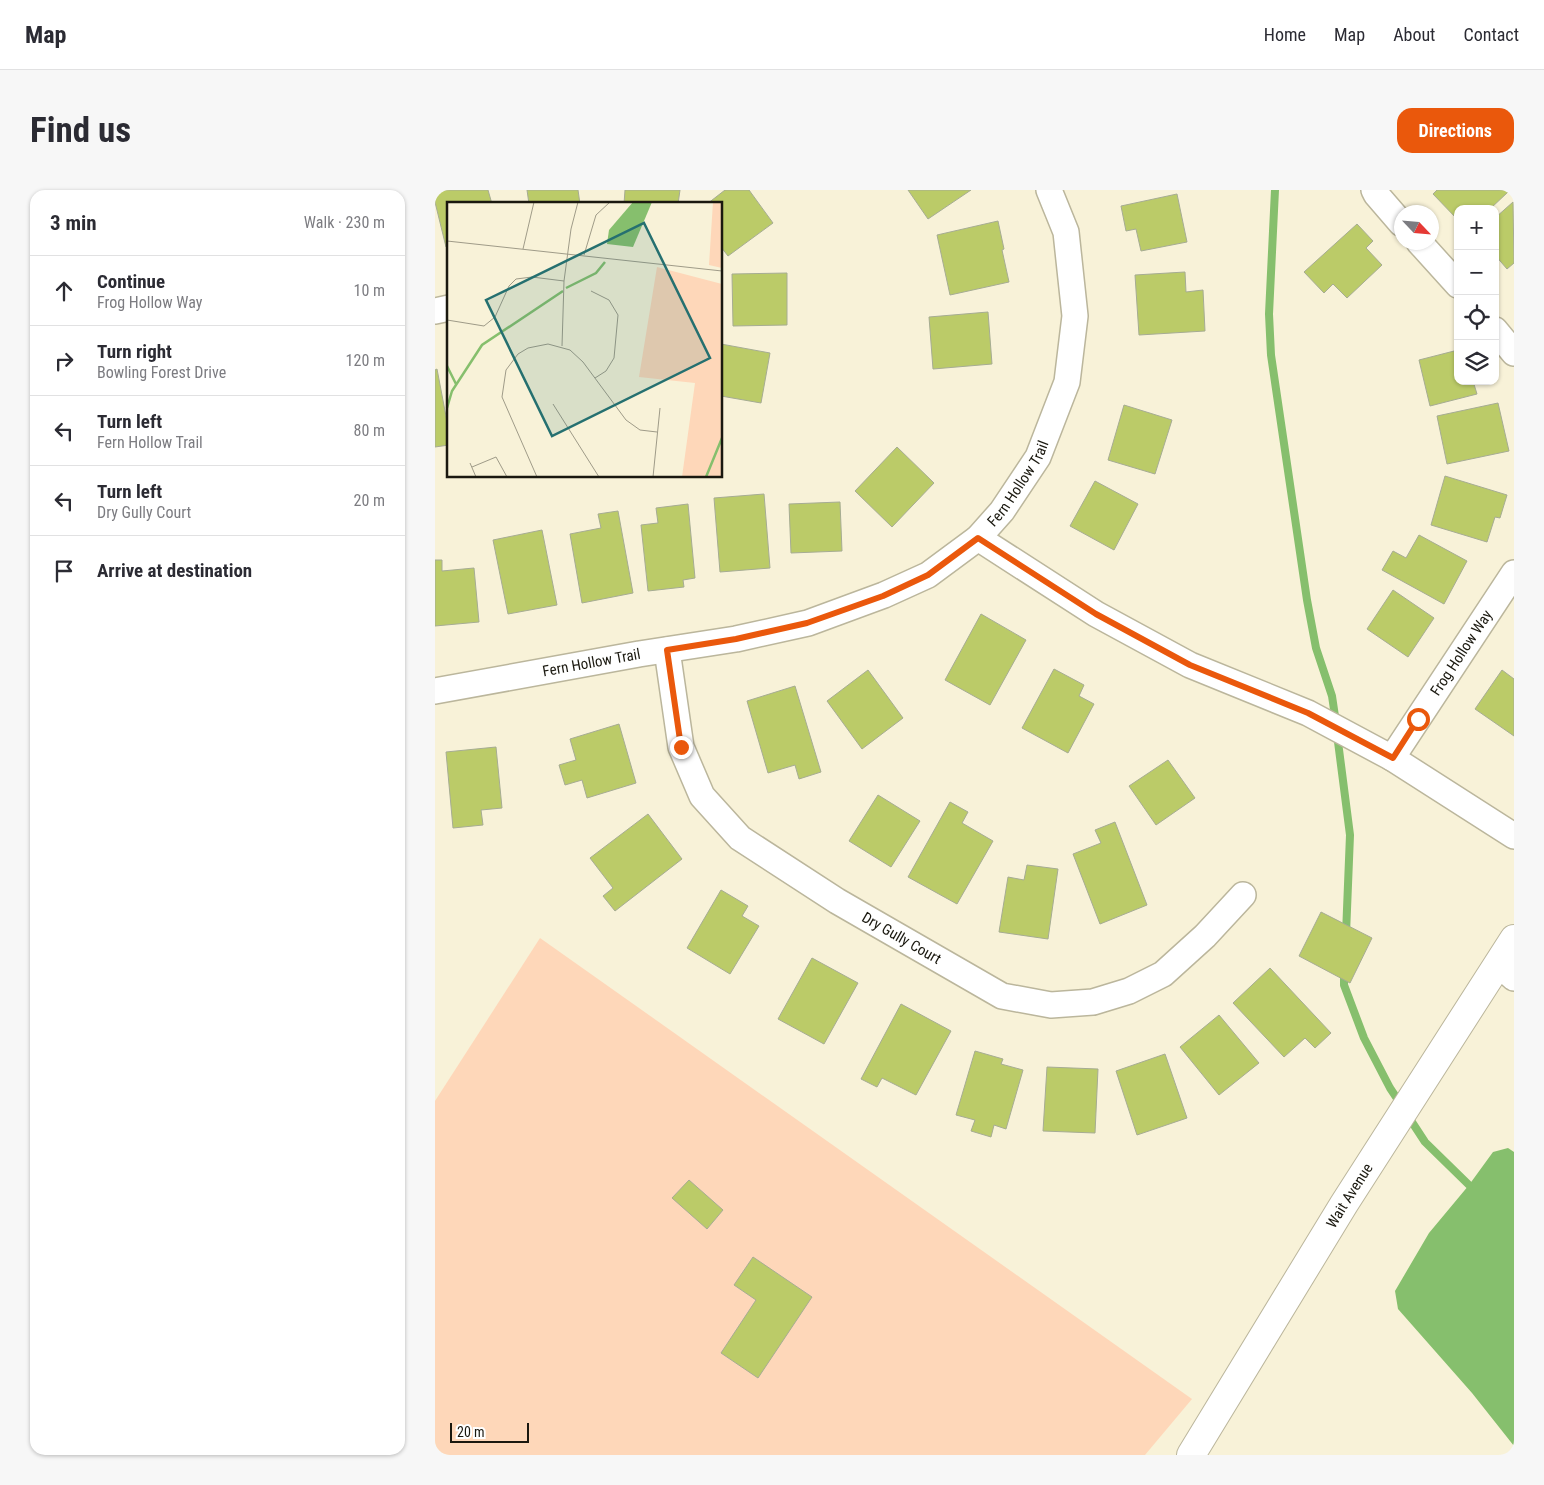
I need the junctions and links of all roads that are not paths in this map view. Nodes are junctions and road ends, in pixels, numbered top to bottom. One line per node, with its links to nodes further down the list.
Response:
1 (1049, 190): 8 (street, Fern Hollow Trail)
2 (1375, 190): 3 (street)
3 (1394, 215)
4 (1426, 250): 5 (street)
5 (1454, 281)
6 (1499, 335): 7 (street)
7 (1514, 353)
8 (978, 538): 10 (street, Fern Hollow Trail); 12 (street)
9 (1514, 573): 12 (street, Frog Hollow Way)
10 (667, 650): 11 (street, Fern Hollow Trail); 14 (street, Dry Gully Court)
11 (435, 692)
12 (1393, 758): 13 (street)
13 (1514, 836)
14 (1243, 895)
15 (1514, 939): 16 (highway, Wait Avenue)
16 (1506, 971): 17 (highway, Wait Avenue)
17 (1191, 1455)

